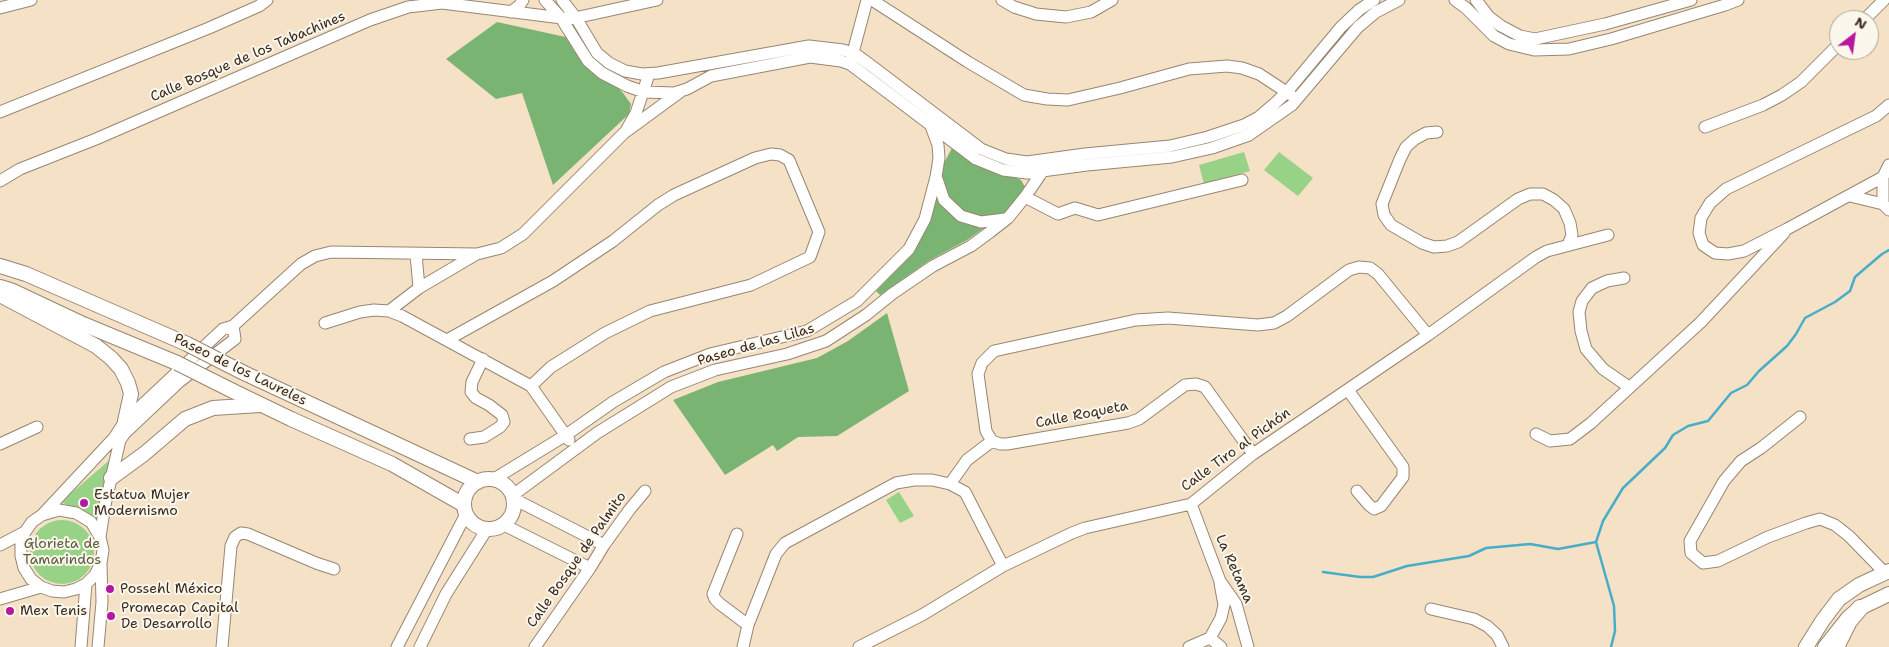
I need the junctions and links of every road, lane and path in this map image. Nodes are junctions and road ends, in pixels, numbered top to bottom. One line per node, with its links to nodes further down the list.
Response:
1 (32, 0): 18 (street)
2 (267, 0): 33 (street)
3 (523, 0): 21 (street)
4 (545, 0): 22 (street)
5 (562, 0): 23 (street)
6 (657, 0): 23 (street, Calle Bosque de los Tabachines)
7 (867, 0): 25 (street)
8 (872, 0): 29 (street)
9 (1002, 0): 10 (street)
10 (1112, 0)
11 (1374, 0): 29 (street)
12 (1399, 0): 31 (street)
13 (1455, 0): 19 (street)
14 (1476, 0): 15 (street); 19 (street)
15 (1691, 0)
16 (1738, 0): 19 (street)
17 (1884, 0): 20 (street)
18 (0, 8)
19 (1466, 8)
20 (1874, 10)
21 (511, 12): 22 (street, Calle Bosque de los Tabachines); 46 (street, Calle Bosque de los Tabachines)
22 (561, 18): 23 (street, Calle Bosque de los Tabachines); 28 (street)
23 (576, 18): 26 (street)
24 (1829, 54): 36 (street)
25 (852, 59): 26 (street); 27 (street); 35 (street); 39 (street)
26 (654, 74): 28 (street); 30 (street)
27 (680, 91): 30 (street); 34 (street)
28 (644, 92): 30 (street); 38 (street)
29 (1286, 92): 31 (street); 39 (street)
30 (660, 93): 34 (street)
31 (1297, 99): 42 (street)
32 (1889, 105): 51 (street)
33 (0, 112)
34 (648, 115): 38 (street)
35 (929, 123): 39 (street); 40 (street, Paseo de las Lilas)
36 (1705, 127)
37 (1437, 132): 53 (street)
38 (624, 133): 55 (street)
39 (954, 136): 40 (street, Paseo de las Lilas); 42 (street)
40 (938, 165): 43 (street, Paseo de las Lilas)
41 (1889, 165): 44 (street)
42 (1042, 172): 48 (street, Paseo de las Lilas)
43 (936, 177): 50 (street); 75 (street, Paseo de las Lilas)
44 (1883, 177): 47 (street); 49 (street)
45 (1242, 180): 48 (street)
46 (0, 181)
47 (1850, 196): 49 (street); 51 (street)
48 (1025, 197): 50 (street, Paseo de las Lilas)
49 (1886, 207)
50 (1008, 218): 80 (street, Paseo de las Lilas)
51 (1788, 230): 68 (street)
52 (1608, 235): 53 (street, Calle Tiro al Pichón)
53 (1568, 245): 64 (street, Calle Tiro al Pichón)
54 (416, 254): 55 (street); 59 (street); 63 (street)
55 (477, 254): 59 (street)
56 (0, 266): 79 (main road, Paseo de los Laureles, bridge)
57 (1624, 278): 68 (street)
58 (0, 287): 70 (main road, Paseo de los Laureles, bridge)
59 (419, 288): 61 (street)
60 (0, 295): 72 (main road)
61 (389, 311): 62 (street); 65 (street)
62 (325, 323)
63 (232, 326): 72 (street); 83 (street)
64 (1428, 334): 69 (street, Calle Tiro al Pichón); 77 (street)
65 (447, 340): 66 (street); 67 (street)
66 (483, 359): 67 (street); 76 (street)
67 (531, 386): 75 (street)
68 (1629, 387): 74 (street)
69 (1348, 390): 81 (street, Calle Tiro al Pichón); 88 (street)
70 (261, 405): 82 (main road, Paseo de los Laureles); 83 (main road)
71 (1800, 417): 104 (street)
72 (126, 422): 92 (street)
73 (37, 427): 78 (street)
74 (1536, 434)
75 (566, 435): 80 (street); 84 (street, Paseo de las Lilas)
76 (470, 439)
77 (992, 440): 81 (street, Calle Roqueta); 86 (street)
78 (0, 444)
79 (399, 445): 82 (main road); 85 (main road, Paseo de los Laureles)
80 (576, 449): 89 (street, Paseo de las Lilas)
81 (1253, 454): 90 (street, Calle Tiro al Pichón)
82 (392, 464): 91 (main road, Paseo de los Laureles)
83 (111, 478): 97 (street)
84 (494, 480): 85 (main road); 89 (main road)
85 (478, 482): 91 (main road)
86 (950, 484): 101 (street); 112 (street)
87 (645, 491): 99 (street, Calle Bosque de Palmito)
88 (1357, 491)
89 (513, 497): 93 (main road); 99 (street)
90 (1191, 504): 101 (street, Calle Tiro al Pichón); 105 (street, La Retama)
91 (465, 509): 94 (main road); 117 (street)
92 (42, 515): 95 (street); 97 (street)
93 (504, 525): 94 (main road); 102 (street)
94 (487, 529): 118 (street)
95 (25, 532): 98 (street); 107 (street)
96 (737, 534): 112 (street)
97 (100, 537): 100 (street)
98 (0, 545)
99 (604, 545): 102 (street, Calle Bosque de Palmito)
100 (101, 563): 106 (street); 116 (street)
101 (1002, 566): 121 (street, Calle Tiro al Pichón)
102 (590, 568): 119 (street, Calle Bosque de Palmito)
103 (334, 569): 114 (street)
104 (1887, 572): 126 (main road)
105 (1220, 580): 113 (street); 124 (street, La Retama)
106 (86, 584): 107 (street); 115 (street)
107 (41, 586): 109 (street)
108 (1889, 594): 110 (main road)
109 (0, 599)
110 (1860, 608): 127 (main road); 128 (highway)
111 (1431, 609): 125 (street)
112 (748, 625): 120 (street)
113 (1210, 638): 122 (street); 123 (street)
114 (223, 646)
115 (81, 647)
116 (98, 647)
117 (397, 647)
118 (420, 647)
119 (535, 647)
120 (743, 647)
121 (859, 647)
122 (1189, 647)
123 (1221, 647)
124 (1248, 647)
125 (1503, 647)
126 (1806, 647)
127 (1825, 647)
128 (1836, 647)

